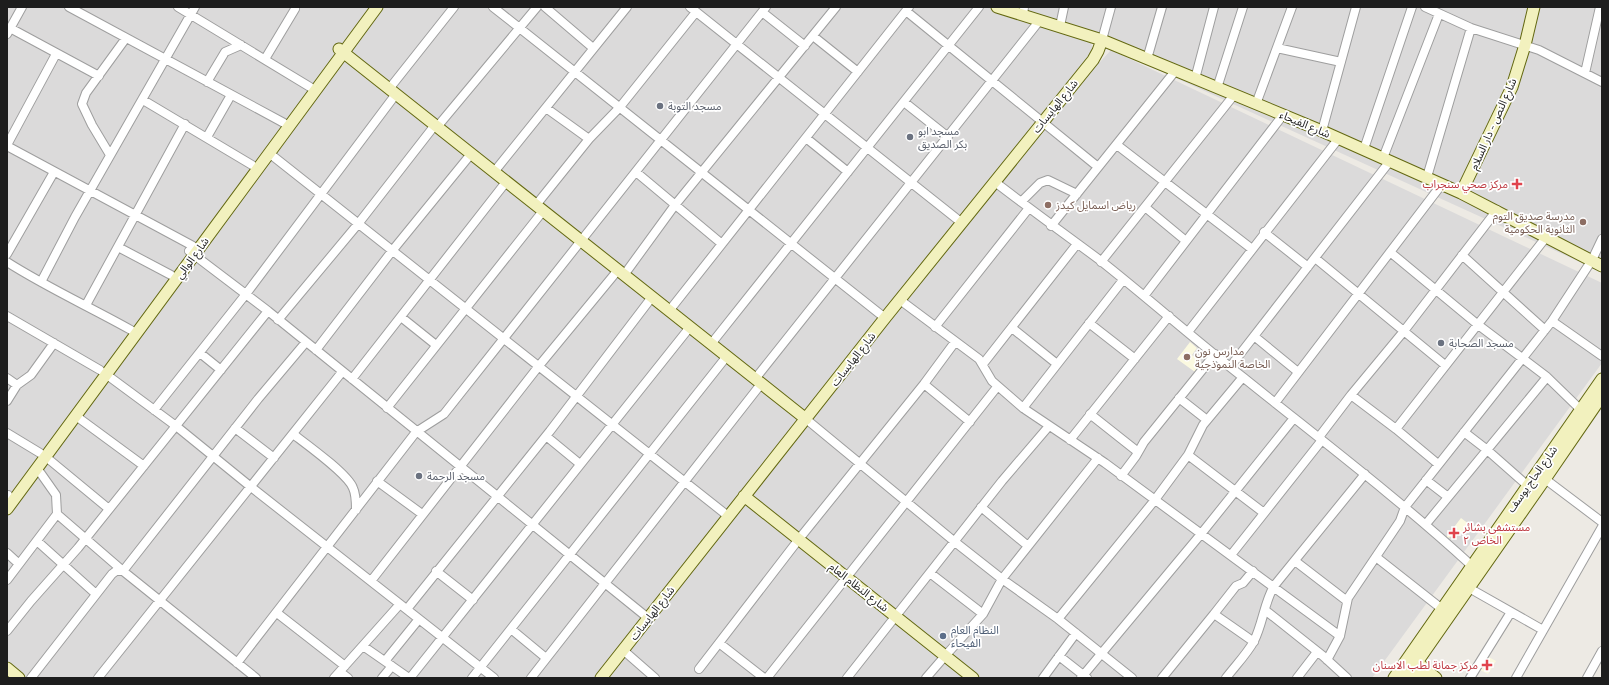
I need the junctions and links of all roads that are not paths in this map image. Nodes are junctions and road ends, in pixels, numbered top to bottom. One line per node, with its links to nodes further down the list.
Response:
1 (22, 7): 38 (street)
2 (69, 7): 28 (street)
3 (178, 7): 30 (street)
4 (369, 7): 49 (street, شارع الوالي)
5 (377, 7): 49 (street, شارع الوالي)
6 (454, 7): 67 (street)
7 (493, 7): 36 (street)
8 (537, 7): 36 (street)
9 (544, 7): 47 (street)
10 (627, 7): 47 (street)
11 (836, 7): 39 (street)
12 (979, 7): 46 (street)
13 (997, 7): 31 (street, شارع الفيحاء)
14 (1064, 7): 35 (street)
15 (1111, 7): 41 (street)
16 (1162, 7): 53 (street)
17 (1214, 7): 61 (street)
18 (1243, 7): 66 (street)
19 (1292, 7): 48 (street)
20 (1356, 7): 54 (street)
21 (1412, 7): 91 (street)
22 (1425, 7): 32 (street)
23 (1534, 7): 44 (street, شارع النص - دار السلام)
24 (1600, 7): 34 (street)
25 (295, 8): 52 (street)
26 (764, 9): 42 (street); 45 (street)
27 (907, 9): 46 (street); 57 (street)
28 (80, 10): 40 (street)
29 (693, 10): 42 (street); 73 (street)
30 (193, 11): 43 (street); 51 (street)
31 (1024, 11): 33 (street, شارع الفيحاء)
32 (1439, 14): 37 (street); 95 (street)
33 (1040, 20): 35 (street, شارع الفيحاء); 62 (street)
34 (1600, 20): 58 (street)
35 (1060, 26): 41 (street, شارع الفيحاء)
36 (520, 28): 56 (street); 80 (street)
37 (1471, 28): 44 (street); 103 (street)
38 (9, 31): 50 (street)
39 (813, 36): 45 (street); 57 (street)
40 (126, 38): 51 (street); 59 (street)
41 (1102, 40): 53 (street, شارع الفيحاء); 77 (street, شارع الهايسات)
42 (736, 44): 60 (street); 87 (street)
43 (241, 45): 52 (street); 63 (street)
44 (1525, 45): 58 (street); 110 (street, شارع النص - دار السلام)
45 (805, 46): 60 (street)
46 (949, 46): 62 (street); 71 (street)
47 (593, 48): 56 (street)
48 (1277, 48): 54 (street); 72 (street)
49 (341, 51): 65 (street, شارع الوالي); 67 (street); 92 (street, شارع الوالي)
50 (56, 54): 59 (street); 88 (street)
51 (165, 59): 63 (street); 70 (street)
52 (264, 59): 65 (street)
53 (1147, 59): 55 (street, شارع الفيحاء)
54 (1341, 62): 81 (street)
55 (1176, 70): 61 (street, شارع الفيحاء); 89 (street)
56 (575, 72): 73 (street); 74 (street)
57 (858, 72): 75 (street)
58 (1585, 73): 64 (street)
59 (99, 76): 94 (street)
60 (779, 78): 75 (street); 101 (street)
61 (1194, 79): 66 (street, شارع الفيحاء)
62 (991, 81): 77 (street); 83 (street)
63 (207, 82): 68 (street)
64 (1602, 82)
65 (310, 87): 78 (street, شارع الوالي)
66 (1217, 88): 69 (street, شارع الفيحاء)
67 (392, 92): 80 (street); 111 (street)
68 (231, 95): 78 (street); 82 (street)
69 (1234, 95): 72 (street, شارع الفيحاء); 106 (street)
70 (143, 100): 79 (street); 94 (street)
71 (904, 102): 83 (street); 90 (street)
72 (1256, 104): 76 (street, شارع الفيحاء)
73 (620, 107): 86 (street); 87 (street)
74 (546, 108): 86 (street); 99 (street)
75 (824, 114): 84 (street); 90 (street)
76 (1284, 115): 81 (street, شارع الفيحاء); 121 (street)
77 (1042, 122): 97 (street); 105 (street, شارع الهايسات)
78 (284, 123): 96 (street, شارع الوالي)
79 (186, 124): 82 (street); 120 (street)
80 (436, 126): 93 (street); 123 (street)
81 (1322, 131): 85 (street, شارع الفيحاء)
82 (207, 137): 96 (street)
83 (948, 137): 107 (street)
84 (806, 138): 102 (street); 118 (street)
85 (1339, 138): 91 (street, شارع الفيحاء); 125 (street)
86 (589, 139): 115 (street)
87 (661, 140): 100 (street); 101 (street)
88 (7, 145): 98 (street)
89 (1117, 145): 97 (street); 106 (street)
90 (867, 148): 102 (street); 107 (street)
91 (1364, 149): 95 (street, شارع الفيحاء)
92 (269, 154): 111 (street); 135 (street, شارع الوالي)
93 (471, 154): 99 (street); 136 (street)
94 (110, 155): 109 (street)
95 (1387, 159): 103 (street, شارع الفيحاء); 140 (street)
96 (252, 165): 135 (street, شارع الوالي)
97 (1098, 167): 112 (street)
98 (54, 172): 109 (street); 138 (street)
99 (494, 172): 104 (street)
100 (636, 172): 114 (street); 128 (street)
101 (701, 172): 114 (street); 118 (street)
102 (848, 172): 130 (street)
103 (1427, 177): 108 (street, شارع الفيحاء)
104 (506, 182): 115 (street); 148 (street)
105 (995, 182): 113 (street); 122 (street, شارع الهايسات)
106 (1165, 182): 117 (street); 121 (street)
107 (911, 183): 122 (street); 147 (street)
108 (1442, 184): 110 (street, شارع الفيحاء); 137 (street)
109 (91, 190): 120 (street); 150 (street)
110 (1461, 193): 119 (street, شارع الفيحاء)
111 (322, 194): 123 (street); 154 (street)
112 (1077, 194): 113 (street); 124 (street)
113 (1021, 202): 116 (street)
114 (675, 205): 131 (street); 145 (street)
115 (539, 208): 128 (street); 159 (street)
116 (1029, 208): 124 (street); 171 (street)
117 (1145, 208): 129 (street); 142 (street)
118 (749, 210): 130 (street); 131 (street)
119 (1497, 210): 126 (street, شارع الفيحاء); 139 (street)
120 (135, 214): 133 (street); 135 (street)
121 (1207, 214): 129 (street); 134 (street)
122 (962, 223): 157 (street, شارع الهايسات)
123 (358, 224): 136 (street); 166 (street)
124 (1051, 226): 132 (street)
125 (1264, 232): 134 (street); 144 (street)
126 (1547, 236): 143 (street, شارع الفيحاء); 152 (street)
127 (1602, 239): 143 (street)
128 (580, 240): 145 (street); 178 (street)
129 (1186, 240): 155 (street)
130 (791, 243): 147 (street); 182 (street)
131 (722, 244): 161 (street)
132 (1077, 244): 142 (street); 172 (street)
133 (118, 247): 146 (street); 158 (street)
134 (1252, 248): 176 (street)
135 (192, 250): 146 (street, شارع الوالي); 154 (street); 197 (street, شارع الوالي)
136 (392, 251): 148 (street); 184 (street)
137 (1390, 252): 151 (street); 153 (street)
138 (7, 254)
139 (1462, 255): 151 (street); 152 (street)
140 (1315, 258): 144 (street); 153 (street)
141 (7, 262): 150 (street)
142 (1101, 262): 149 (street)
143 (1597, 263): 167 (street)
144 (1308, 267): 177 (street)
145 (621, 272): 156 (street); 194 (street)
146 (171, 276): 173 (street, شارع الوالي)
147 (835, 278): 165 (street); 205 (street)
148 (429, 280): 159 (street); 164 (street)
149 (1123, 280): 155 (street); 168 (street)
150 (41, 282): 158 (street)
151 (1435, 290): 169 (street); 175 (street)
152 (1502, 291): 169 (street); 174 (street)
153 (1358, 293): 175 (street); 199 (street)
154 (246, 294): 160 (street); 185 (street)
155 (1144, 296): 163 (street)
156 (652, 297): 161 (street); 211 (street)
157 (900, 300): 165 (street, شارع الهايسات); 171 (street)
158 (86, 305): 173 (street)
159 (465, 309): 178 (street); 183 (street)
160 (268, 311): 166 (street); 196 (street)
161 (670, 311): 170 (street)
162 (7, 316): 181 (street)
163 (1169, 316): 176 (street); 190 (street)
164 (401, 317): 183 (street); 203 (street)
165 (886, 318): 223 (street, شارع الهايسات)
166 (278, 320): 179 (street)
167 (1552, 321): 174 (street); 188 (street)
168 (1089, 323): 190 (street); 192 (street)
169 (1477, 324): 189 (street); 193 (street)
170 (690, 327): 182 (street); 226 (street)
171 (935, 328): 180 (street)
172 (1012, 328): 191 (street); 192 (street)
173 (131, 330): 197 (street, شارع الوالي)
174 (1545, 330): 189 (street)
175 (1404, 331): 193 (street); 209 (street)
176 (1188, 332): 186 (street)
177 (1254, 336): 195 (street); 199 (street)
178 (503, 339): 194 (street); 231 (street)
179 (306, 342): 184 (street); 229 (street)
180 (955, 342): 191 (street); 207 (street)
181 (54, 343): 197 (street); 206 (street)
182 (711, 344): 187 (street)
183 (436, 345): 215 (street)
184 (316, 350): 198 (street)
185 (200, 353): 196 (street); 217 (street)
186 (1215, 354): 195 (street); 212 (street)
187 (727, 356): 205 (street); 240 (street)
188 (1602, 356)
189 (1522, 358): 200 (street); 232 (street)
190 (1135, 359): 220 (street)
191 (983, 364): 208 (street)
192 (1057, 364): 216 (street)
193 (1444, 365): 230 (street)
194 (538, 367): 211 (street); 250 (street)
195 (1230, 367): 202 (street)
196 (221, 370): 227 (street)
197 (104, 372): 217 (street); 221 (street, شارع الوالي); 241 (street, شارع الوالي)
198 (342, 372): 203 (street); 234 (street)
199 (1298, 372): 214 (street)
200 (1547, 377): 218 (street); 238 (street)
201 (7, 378): 206 (street)
202 (1243, 378): 214 (street); 224 (street)
203 (352, 379): 215 (street)
204 (1602, 379): 218 (street, شارع الحاج يوسف)
205 (758, 381): 223 (street); 256 (street)
206 (17, 384): 213 (street)
207 (924, 384): 225 (street); 246 (street)
208 (997, 387): 216 (street); 225 (street)
209 (1351, 395): 230 (street); 236 (street)
210 (1602, 396): 219 (street, شارع الحاج يوسف)
211 (576, 397): 226 (street); 235 (street)
212 (1179, 398): 224 (street); 239 (street)
213 (7, 401)
214 (1275, 402): 222 (street)
215 (387, 408): 231 (street)
216 (1023, 408): 228 (street)
217 (154, 410): 227 (street)
218 (1581, 410): 258 (street, شارع الحاج يوسف)
219 (1598, 411): 255 (street, شارع الحاج يوسف)
220 (1090, 414): 237 (street); 239 (street)
221 (76, 416): 241 (street, شارع الوالي); 249 (street)
222 (1294, 418): 236 (street); 260 (street)
223 (806, 419): 246 (street); 263 (street, شارع الهايسات)
224 (1207, 420): 242 (street)
225 (970, 422): 266 (street)
226 (612, 424): 240 (street); 247 (street)
227 (176, 426): 243 (street); 249 (street)
228 (1049, 426): 237 (street); 267 (street)
229 (235, 428): 243 (street); 244 (street)
230 (1396, 429): 248 (street)
231 (416, 432): 250 (street); 257 (street)
232 (1464, 432): 238 (street); 248 (street)
233 (7, 433): 241 (street)
234 (293, 434): 244 (street); 271 (street)
235 (546, 436): 247 (street); 261 (street)
236 (1320, 438): 252 (street); 272 (street)
237 (1070, 440): 245 (street)
238 (1486, 449): 258 (street); 264 (street)
239 (1138, 452): 253 (street)
240 (650, 454): 256 (street); 288 (street)
241 (43, 455): 251 (street, شارع الوالي); 262 (street, شارع الوالي); 270 (street)
242 (1188, 455): 260 (street); 265 (street)
243 (213, 456): 259 (street); 295 (street)
244 (274, 458): 259 (street)
245 (1098, 458): 253 (street); 286 (street)
246 (861, 463): 266 (street); 282 (street)
247 (580, 464): 278 (street)
248 (1438, 464): 254 (street)
249 (144, 466): 270 (street)
250 (460, 466): 261 (street); 274 (street)
251 (37, 468): 269 (street, شارع الوالي); 273 (street)
252 (1365, 474): 268 (street); 291 (street)
253 (1121, 476): 265 (street)
254 (1426, 480): 264 (street); 268 (street)
255 (1545, 480): 276 (street); 305 (street, شارع الحاج يوسف)
256 (685, 481): 275 (street); 303 (street)
257 (378, 482): 271 (street); 274 (street)
258 (1528, 486): 294 (street, شارع الحاج يوسف)
259 (251, 487): 285 (street); 307 (street)
260 (1235, 491): 272 (street); 280 (street)
261 (497, 495): 278 (street); 296 (street)
262 (7, 496)
263 (744, 496): 275 (street, شارع الهايسات); 282 (street, شارع النظام العام)
264 (1448, 497): 277 (street)
265 (1154, 501): 280 (street); 320 (street)
266 (907, 502): 284 (street); 299 (street)
267 (981, 507): 284 (street); 286 (street)
268 (1405, 507): 277 (street); 290 (street)
269 (7, 509)
270 (109, 509): 281 (street)
271 (356, 510): 285 (street)
272 (1264, 513): 289 (street)
273 (57, 514): 281 (street); 283 (street)
274 (422, 514): 302 (street)
275 (728, 516): 318 (street, شارع الهايسات)
276 (1602, 522)
277 (1426, 524): 294 (street)
278 (533, 525): 288 (street); 308 (street)
279 (1602, 527): 322 (street)
280 (1201, 534): 289 (street); 333 (street)
281 (85, 539): 293 (street); 295 (street)
282 (799, 539): 299 (street, شارع النظام العام); 328 (street)
283 (36, 541): 292 (street); 293 (street)
284 (955, 542): 298 (street); 300 (street)
285 (327, 546): 302 (street); 314 (street)
286 (1028, 546): 300 (street)
287 (7, 553): 292 (street)
288 (569, 555): 303 (street); 321 (street)
289 (1231, 556): 297 (street)
290 (1376, 557): 309 (street); 311 (street)
291 (1295, 561): 304 (street); 309 (street)
292 (19, 564): 301 (street)
293 (63, 565): 306 (street); 323 (street)
294 (1472, 566): 311 (street, شارع الحاج يوسف)
295 (123, 571): 306 (street); 307 (street)
296 (436, 571): 308 (street); 310 (street)
297 (1253, 571): 304 (street); 316 (street)
298 (930, 573): 315 (street); 317 (street)
299 (846, 577): 317 (street, شارع النظام العام); 358 (street)
300 (1002, 579): 315 (street); 320 (street)
301 (7, 580)
302 (371, 581): 310 (street)
303 (605, 584): 318 (street); 336 (street)
304 (1274, 586): 312 (street); 325 (street)
305 (1469, 588): 313 (street); 340 (street, شارع الحاج يوسف)
306 (96, 594): 347 (street)
307 (160, 600): 338 (street); 348 (street)
308 (473, 600): 326 (street)
309 (1347, 601): 325 (street)
310 (403, 606): 319 (street); 329 (street)
311 (1442, 609): 340 (street, شارع الحاج يوسف)
312 (1265, 610): 327 (street); 332 (street)
313 (1512, 612): 322 (street); 371 (street)
314 (277, 613): 338 (street); 344 (street)
315 (983, 614): 334 (street)
316 (1214, 614): 327 (street); 364 (street)
317 (896, 616): 334 (street, شارع النظام العام); 359 (street)
318 (648, 618): 330 (street, شارع الهايسات)
319 (419, 619): 326 (street); 339 (street)
320 (1058, 619): 324 (street)
321 (511, 629): 336 (street); 341 (street)
322 (1543, 630): 372 (street)
323 (7, 632)
324 (1076, 633): 333 (street); 335 (street)
325 (1340, 636): 337 (street)
326 (443, 638): 341 (street); 352 (street)
327 (1254, 642): 365 (street)
328 (719, 643): 343 (street); 358 (street)
329 (363, 646): 339 (street); 344 (street)
330 (623, 650): 356 (street, شارع الهايسات); 357 (street)
331 (1602, 651): 373 (street)
332 (1317, 652): 337 (street); 366 (street)
333 (1101, 653): 345 (street); 363 (street)
334 (945, 656): 360 (street); 361 (street, شارع النظام العام)
335 (1059, 656): 345 (street); 362 (street)
336 (546, 658): 355 (street)
337 (1327, 660): 367 (street)
338 (237, 663): 349 (street)
339 (388, 664): 351 (street); 352 (street)
340 (1410, 666): 368 (street, شارع الحاج يوسف); 369 (street); 370 (street)
341 (480, 667): 353 (street); 354 (street)
342 (7, 668): 346 (street)
343 (699, 669)
344 (340, 672): 350 (street)
345 (1084, 677)
346 (19, 678)
347 (31, 678)
348 (98, 678)
349 (256, 678)
350 (348, 678)
351 (382, 678)
352 (410, 678)
353 (472, 678)
354 (494, 678)
355 (531, 678)
356 (601, 678)
357 (654, 678)
358 (766, 678)
359 (847, 678)
360 (926, 678)
361 (973, 678)
362 (1043, 678)
363 (1132, 678)
364 (1162, 678)
365 (1226, 678)
366 (1297, 678)
367 (1347, 678)
368 (1394, 678)
369 (1422, 678)
370 (1436, 678)
371 (1470, 678)
372 (1516, 678)
373 (1587, 678)

